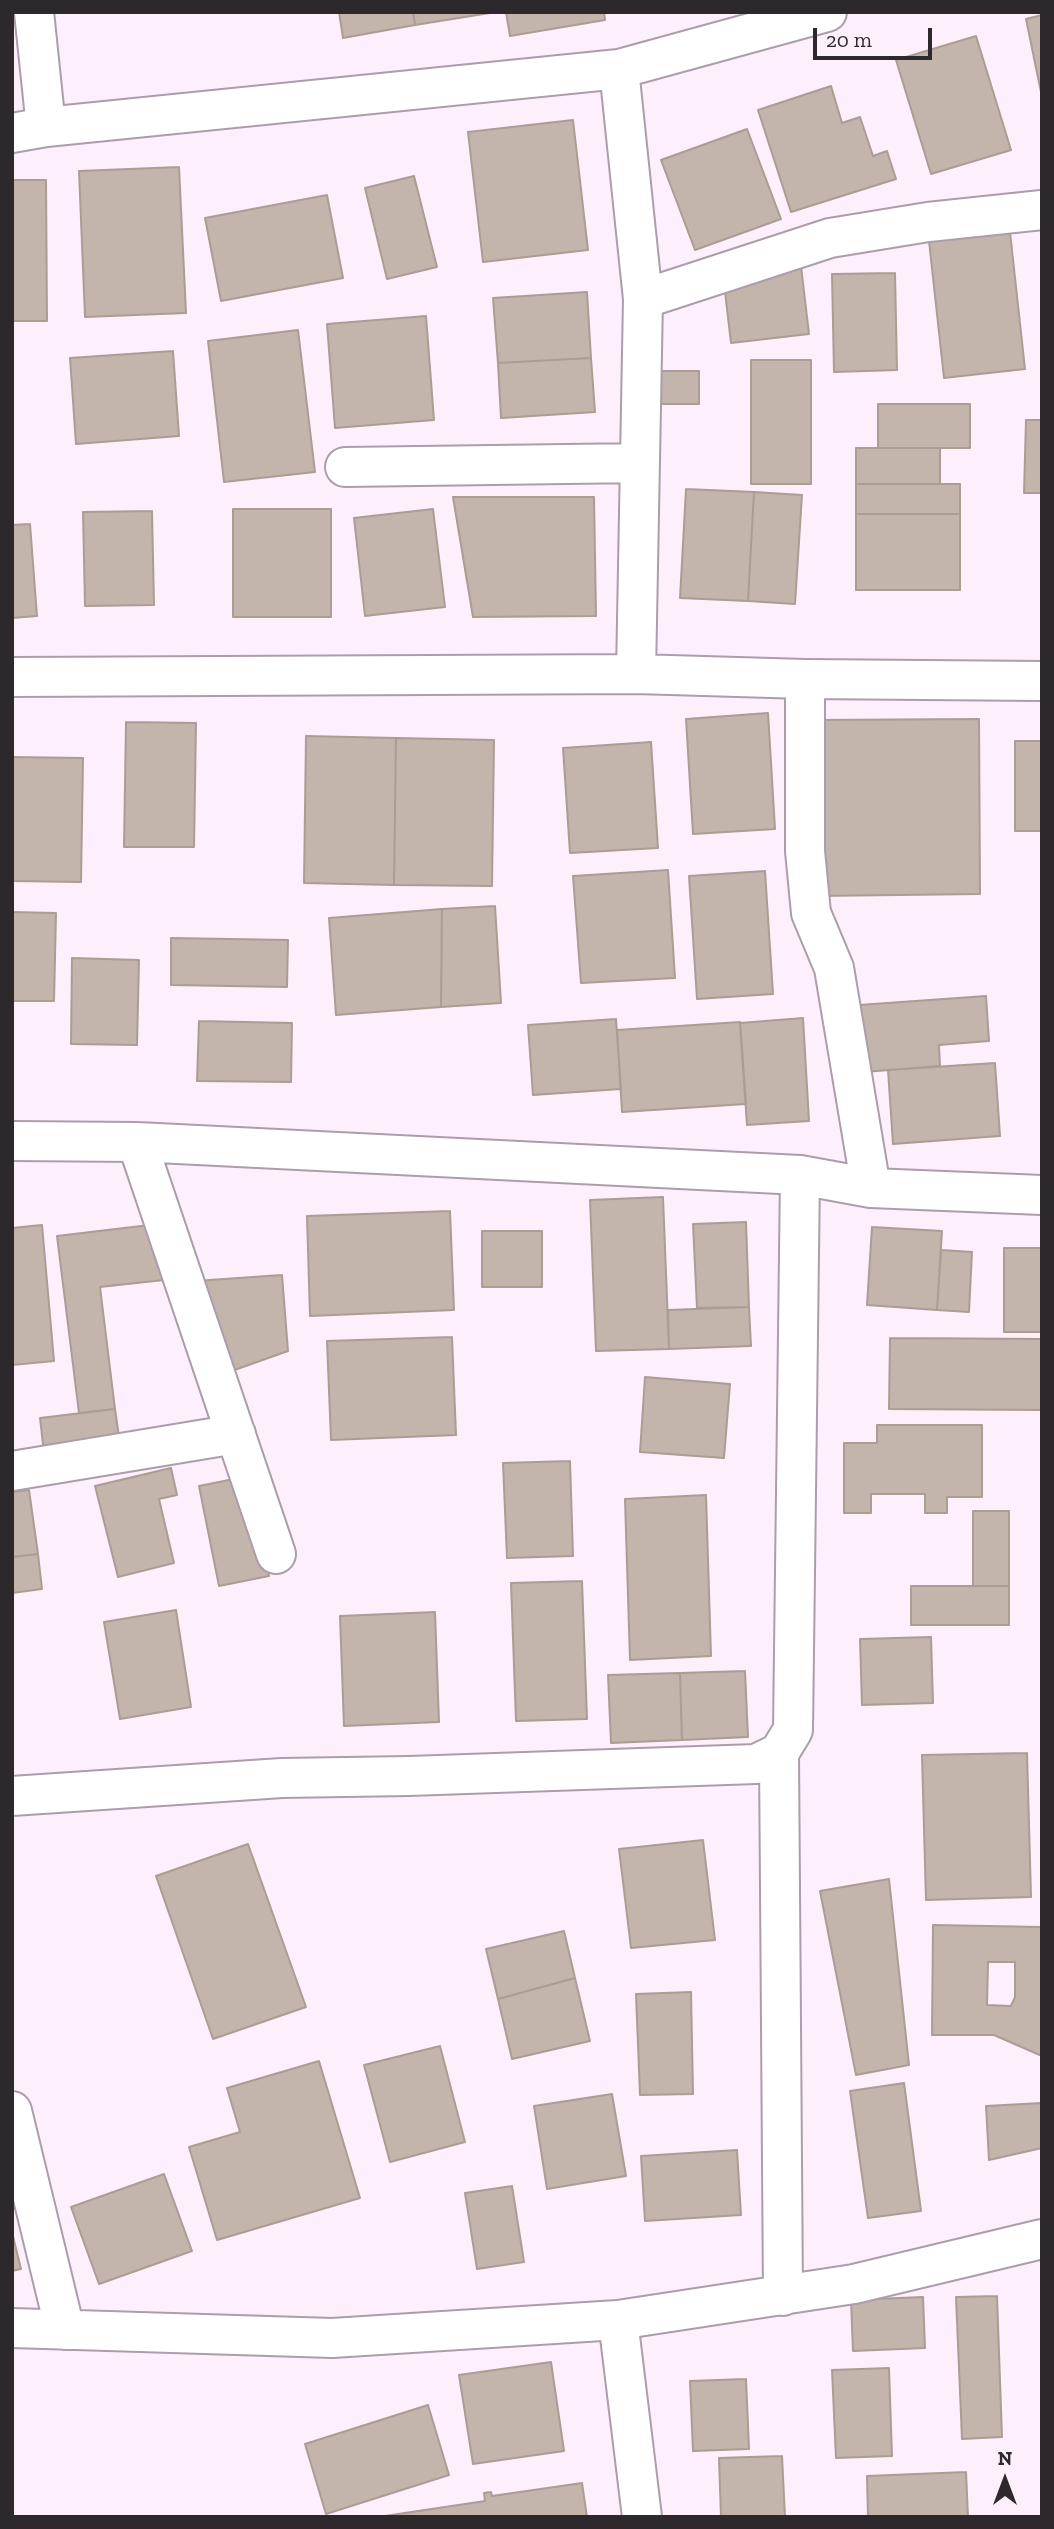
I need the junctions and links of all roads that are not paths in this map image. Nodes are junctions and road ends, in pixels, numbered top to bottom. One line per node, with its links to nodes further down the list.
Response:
1 (34, 12): 4 (street)
2 (827, 12): 3 (street)
3 (619, 69): 4 (street); 6 (street)
4 (29, 130)
5 (1042, 210): 6 (street)
6 (643, 299): 7 (street)
7 (640, 463): 8 (street); 9 (street)
8 (345, 467)
9 (636, 674): 10 (street); 11 (street)
10 (12, 677)
11 (806, 679): 12 (street); 16 (street)
12 (1042, 681)
13 (12, 1141): 14 (street)
14 (137, 1142): 15 (street); 18 (street)
15 (800, 1175): 16 (street); 21 (street)
16 (871, 1188): 17 (street)
17 (1042, 1195)
18 (236, 1434): 19 (street); 20 (street)
19 (12, 1471)
20 (276, 1554)
21 (779, 1752): 22 (street); 25 (street)
22 (12, 1796)
23 (12, 2110): 28 (street)
24 (1042, 2239): 25 (street)
25 (783, 2296): 26 (street)
26 (618, 2320): 28 (street); 29 (street)
27 (12, 2328): 28 (street)
28 (65, 2330)
29 (642, 2517)

